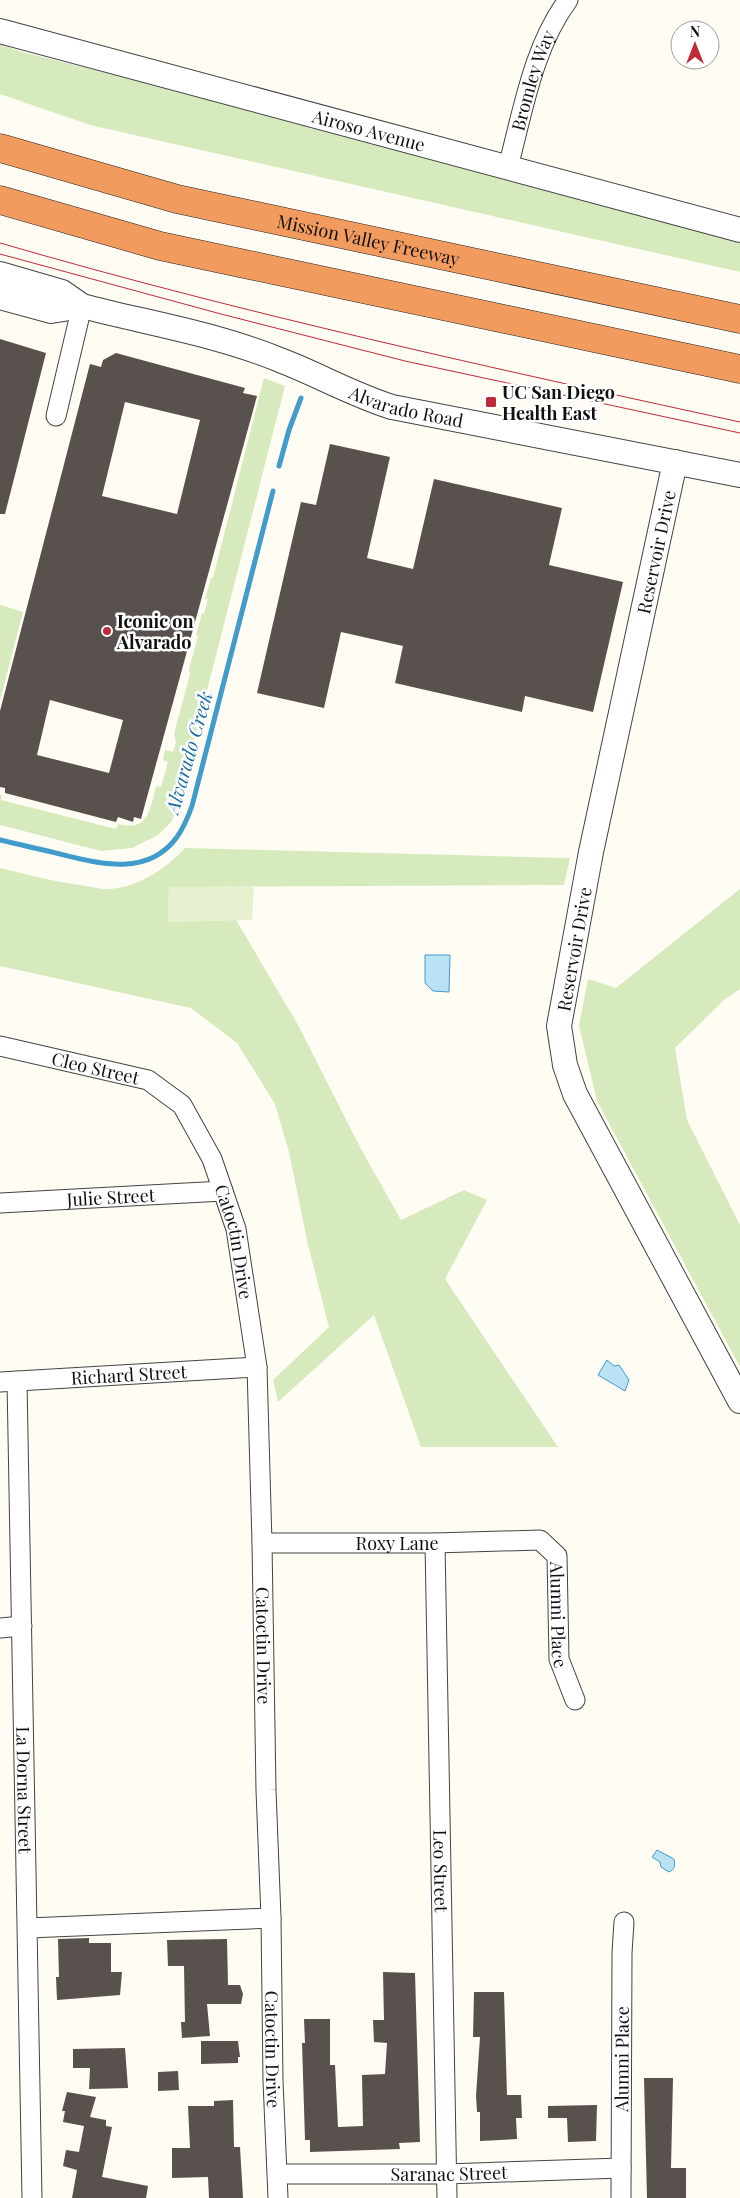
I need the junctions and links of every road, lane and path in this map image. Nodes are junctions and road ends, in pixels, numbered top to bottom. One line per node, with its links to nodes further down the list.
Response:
1 (568, 0): 4 (street, Bromley Way)
2 (0, 30): 4 (street, Airoso Avenue)
3 (0, 148): 10 (highway, Mission Valley Freeway)
4 (508, 167): 6 (street, Airoso Avenue)
5 (0, 200): 11 (highway)
6 (740, 230)
7 (0, 274): 9 (street, Alvarado Road)
8 (0, 297): 9 (street, Alvarado Road)
9 (82, 306): 12 (street); 13 (street, Alvarado Road)
10 (740, 319)
11 (740, 369)
12 (56, 416)
13 (675, 462): 14 (street, Alvarado Road); 21 (street, Reservoir Drive)
14 (740, 475)
15 (0, 1046): 16 (street, Cleo Street)
16 (182, 1105): 17 (street, Catoctin Drive)
17 (223, 1190): 18 (street, Julie Street); 19 (street, Catoctin Drive)
18 (0, 1203)
19 (257, 1367): 20 (street, Richard Street); 23 (street, Catoctin Drive)
20 (8, 1382): 25 (street, La Dorna Street)
21 (740, 1402)
22 (532, 1540): 24 (street, Roxy Lane); 27 (street, Alumni Place)
23 (262, 1543): 24 (street, Roxy Lane); 28 (street, Catoctin Drive)
24 (435, 1543): 33 (street, Leo Street)
25 (22, 1626): 26 (street); 30 (street, La Dorna Street)
26 (0, 1628)
27 (575, 1700)
28 (272, 1918): 30 (street); 32 (street, Catoctin Drive)
29 (624, 1922): 31 (street, Alumni Place)
30 (28, 1928): 34 (street, La Dorna Street)
31 (621, 2168): 33 (street, Saranac Street); 37 (street, Alumni Place)
32 (278, 2174): 33 (street, Saranac Street); 35 (street, Catoctin Drive)
33 (446, 2174): 36 (street, Leo Street)
34 (32, 2198)
35 (278, 2198)
36 (446, 2198)
37 (621, 2198)

